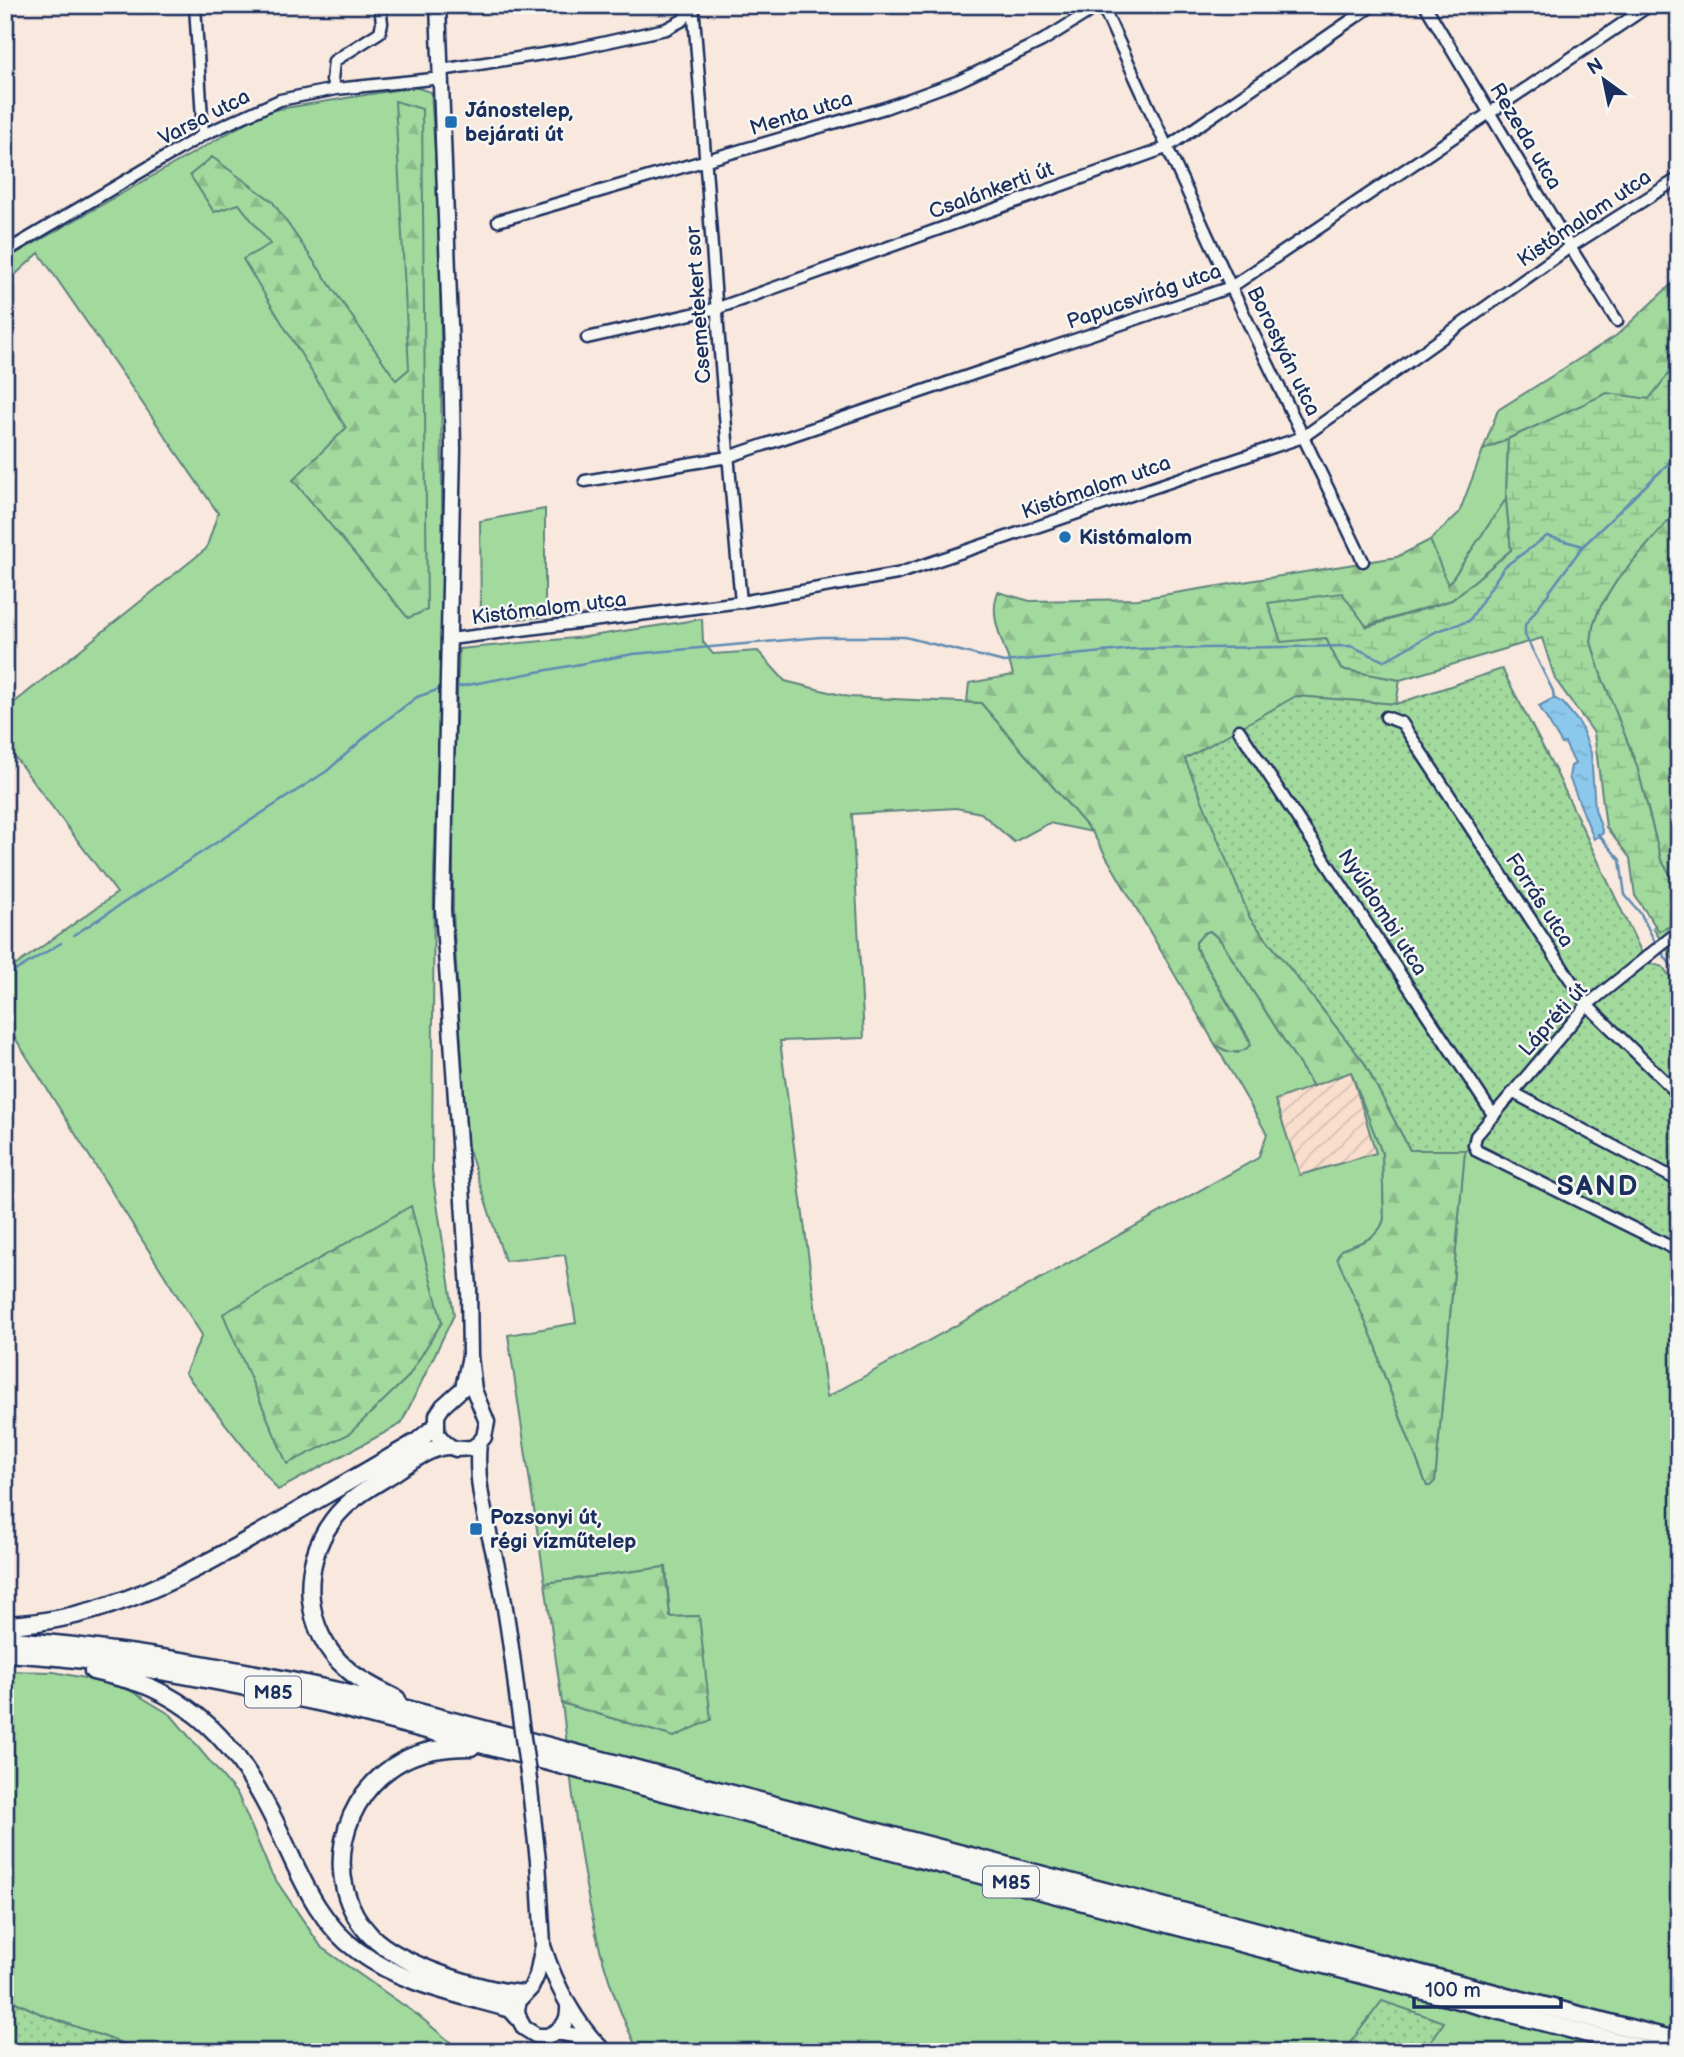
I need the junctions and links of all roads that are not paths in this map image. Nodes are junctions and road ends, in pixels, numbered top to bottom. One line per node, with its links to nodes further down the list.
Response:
1 (195, 5): 12 (street)
2 (380, 5): 10 (street)
3 (438, 5): 9 (main road)
4 (694, 5): 9 (street, Varsa utca); 14 (street, Csemetekert sor)
5 (1101, 5): 13 (street, Borostyán utca); 14 (street, Menta utca)
6 (1373, 5): 13 (street, Csalánkerti út)
7 (1425, 5): 11 (street, Rezeda utca)
8 (1650, 5): 11 (street, Papucsvirág utca)
9 (441, 74): 10 (street, Varsa utca); 28 (main road)
10 (336, 89): 12 (street, Varsa utca)
11 (1491, 114): 17 (street, Rezeda utca); 19 (street, Papucsvirág utca)
12 (203, 135): 18 (street, Varsa utca)
13 (1166, 148): 19 (street, Borostyán utca); 20 (street, Csalánkerti út)
14 (706, 161): 16 (street, Menta utca); 20 (street, Csemetekert sor)
15 (1679, 178): 17 (street, Kistómalom utca)
16 (498, 221)
17 (1570, 247): 21 (street, Rezeda utca); 23 (street, Kistómalom utca)
18 (5, 252)
19 (1231, 287): 23 (street, Borostyán utca); 24 (street, Papucsvirág utca)
20 (718, 308): 22 (street, Csalánkerti út); 24 (street, Csemetekert sor)
21 (1617, 321)
22 (587, 338)
23 (1303, 437): 26 (street, Borostyán utca); 27 (street, Kistómalom utca)
24 (727, 457): 25 (street, Papucsvirág utca); 27 (street, Csemetekert sor)
25 (585, 481)
26 (1363, 561)
27 (741, 602): 28 (street, Kistómalom utca)
28 (450, 639): 38 (main road)
29 (1385, 716): 32 (street, Forrás utca)
30 (1240, 730): 35 (street, Nyúldombi utca)
31 (1679, 931): 32 (street, Lápréti út)
32 (1587, 1005): 33 (street, Lápréti út); 34 (street, Forrás utca)
33 (1514, 1093): 35 (street, Lápréti út); 36 (street)
34 (1679, 1095)
35 (1494, 1116): 37 (street, Lápréti út)
36 (1679, 1181)
37 (1679, 1251)
38 (470, 1356): 39 (main road); 40 (main road)
39 (452, 1400): 40 (main road); 41 (main road)
40 (480, 1406): 42 (main road)
41 (436, 1426): 43 (main road); 45 (highway)
42 (479, 1443): 43 (main road); 44 (main road)
43 (452, 1448): 44 (main road); 49 (highway)
44 (479, 1486): 51 (main road, bridge)
45 (5, 1625)
46 (5, 1639): 49 (highway, M85)
47 (5, 1653): 48 (highway, M85)
48 (47, 1657): 50 (highway, M85); 57 (highway)
49 (421, 1712): 54 (highway, M85)
50 (494, 1746): 52 (highway); 54 (highway, M85)
51 (543, 1945): 52 (main road); 53 (main road)
52 (527, 1991): 53 (main road); 57 (main road)
53 (561, 1992): 56 (main road)
54 (1463, 1993): 55 (highway, M85)
55 (1502, 2003): 59 (highway, M85); 61 (highway, M85)
56 (568, 2006): 58 (main road); 60 (main road)
57 (518, 2017): 58 (main road)
58 (557, 2032): 60 (main road)
59 (1679, 2041)
60 (603, 2050)
61 (1657, 2052)

